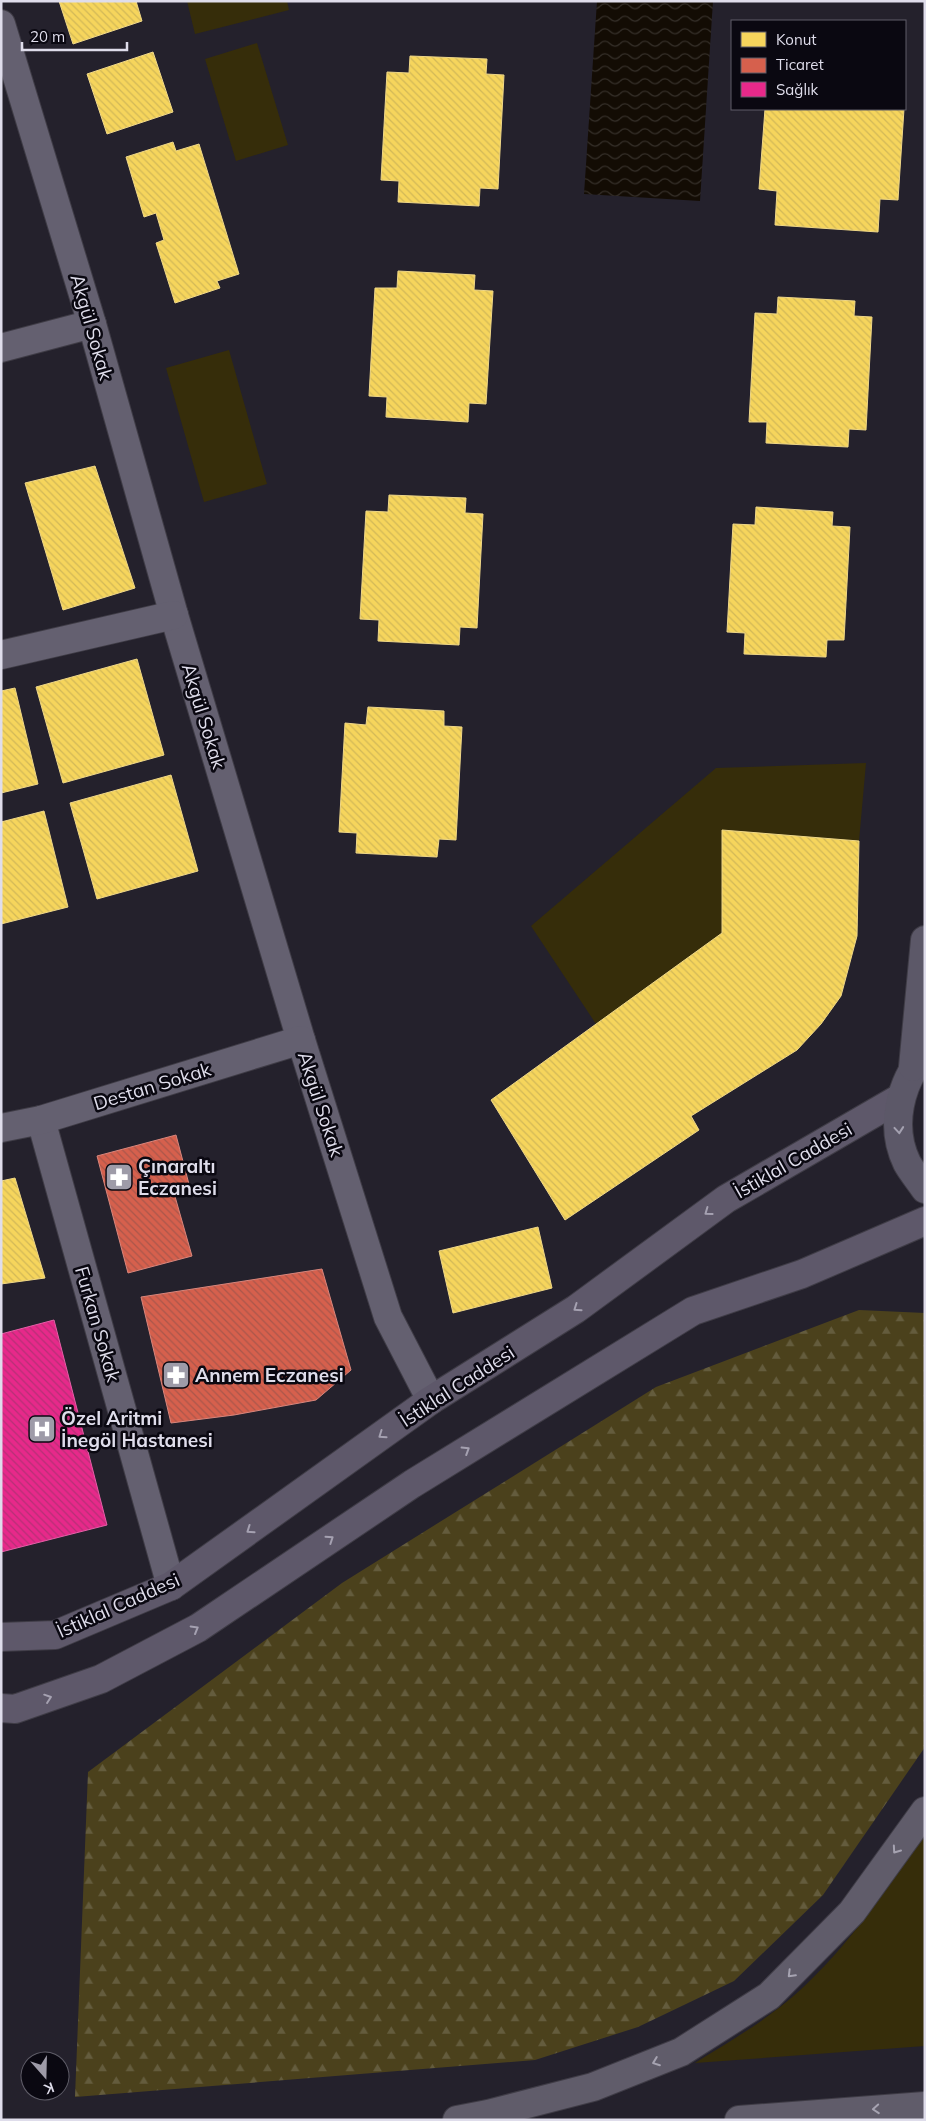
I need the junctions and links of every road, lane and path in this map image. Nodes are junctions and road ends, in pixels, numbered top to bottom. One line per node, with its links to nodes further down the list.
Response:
1 (1, 24): 2 (street, Akgül Sokak)
2 (92, 324): 3 (street); 4 (street, Akgül Sokak)
3 (1, 348)
4 (174, 615): 5 (street); 7 (street, Akgül Sokak)
5 (1, 655)
6 (925, 940): 8 (main road)
7 (301, 1040): 10 (street, Destan Sokak); 14 (street, Akgül Sokak)
8 (919, 1060): 9 (main road)
9 (900, 1098): 12 (main road, one-way to 12); 14 (main road, İstiklal Caddesi, one-way to 14)
10 (41, 1120): 11 (street, Destan Sokak); 15 (street, Furkan Sokak)
11 (1, 1128)
12 (925, 1189)
13 (925, 1221): 17 (main road, one-way to 13)
14 (432, 1400): 15 (main road, İstiklal Caddesi, one-way to 15)
15 (171, 1586): 16 (main road, İstiklal Caddesi)
16 (1, 1637)
17 (1, 1708)
18 (925, 1810): 20 (highway, one-way to 20)
19 (925, 2106): 21 (highway, one-way to 21)
20 (458, 2120)
21 (739, 2120)

